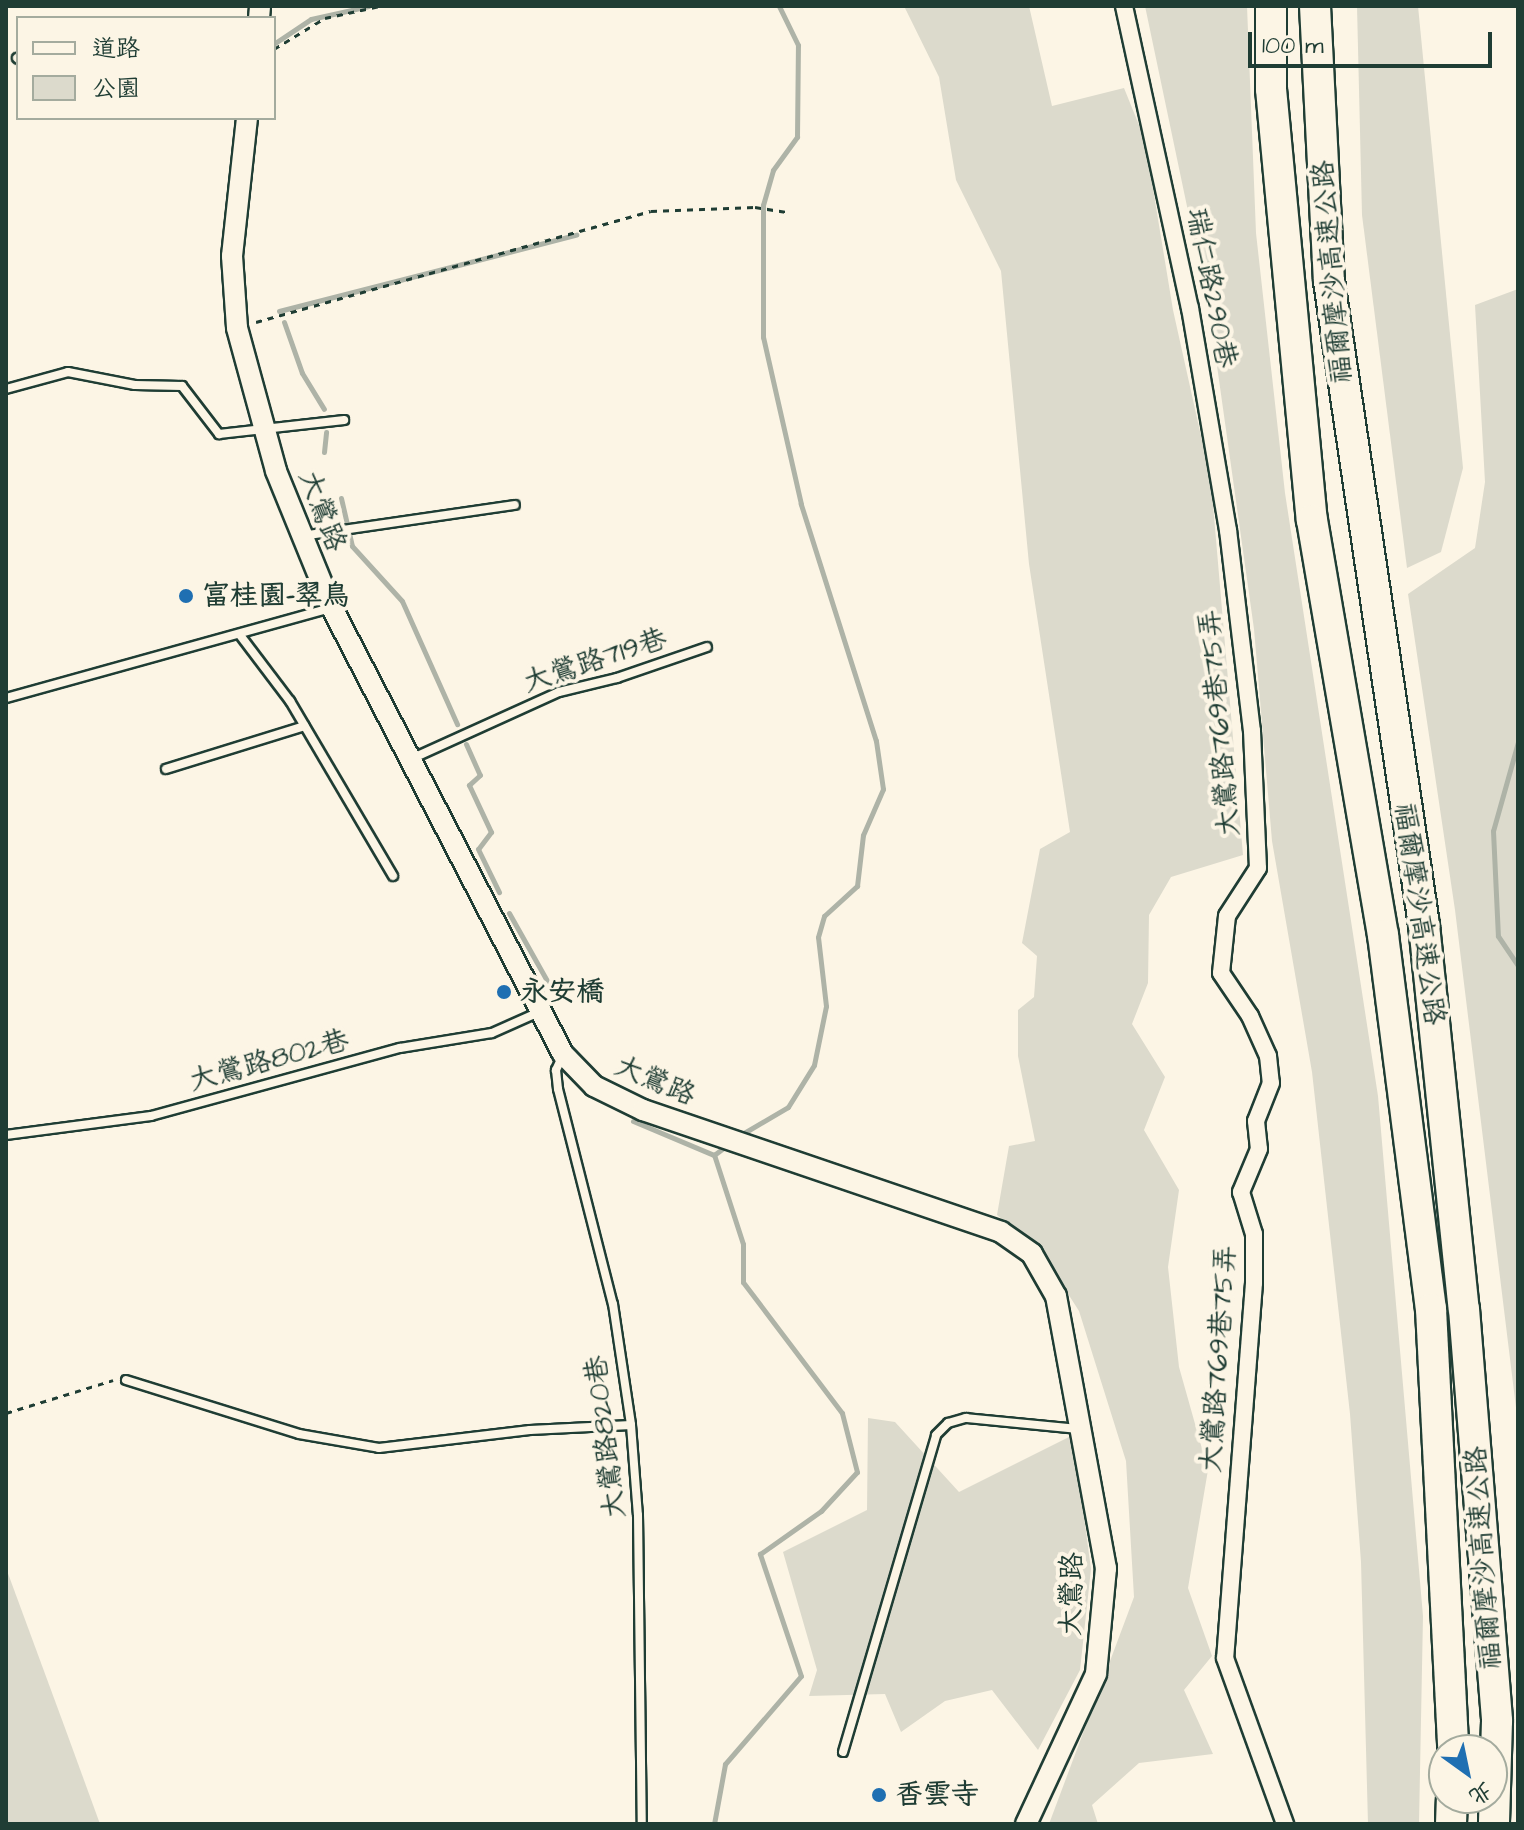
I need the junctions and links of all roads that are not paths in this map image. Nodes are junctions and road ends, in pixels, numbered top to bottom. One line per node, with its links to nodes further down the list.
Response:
1 (1124, 6): 10 (street, 瑞仁路290巷)
2 (1271, 6): 25 (highway, 福爾摩沙高速公路)
3 (1315, 6): 30 (highway, 福爾摩沙高速公路)
4 (247, 120): 7 (street, 大鶯路)
5 (6, 389): 7 (lane)
6 (344, 420): 7 (lane)
7 (264, 426): 9 (street, 大鶯路)
8 (515, 505): 9 (lane)
9 (300, 536): 11 (street, 大鶯路)
10 (1234, 583): 29 (street, 大鶯路769巷75弄)
11 (332, 608): 12 (lane); 16 (street, 大鶯路)
12 (240, 635): 14 (lane); 15 (lane)
13 (707, 647): 16 (lane, 大鶯路719巷)
14 (6, 698)
15 (305, 726): 17 (lane); 18 (lane)
16 (411, 760): 19 (street, 大鶯路)
17 (166, 769)
18 (393, 876)
19 (539, 1012): 20 (street, 大鶯路); 21 (lane, 大鶯路802巷)
20 (563, 1054): 23 (lane, 大鶯路820巷); 24 (street, 大鶯路)
21 (6, 1135)
22 (126, 1380): 23 (lane)
23 (631, 1425): 27 (lane, 大鶯路820巷)
24 (1084, 1429): 26 (lane); 28 (street, 大鶯路)
25 (1452, 1734)
26 (843, 1752)
27 (642, 1824)
28 (1026, 1824)
29 (1285, 1824)
30 (1494, 1824)

